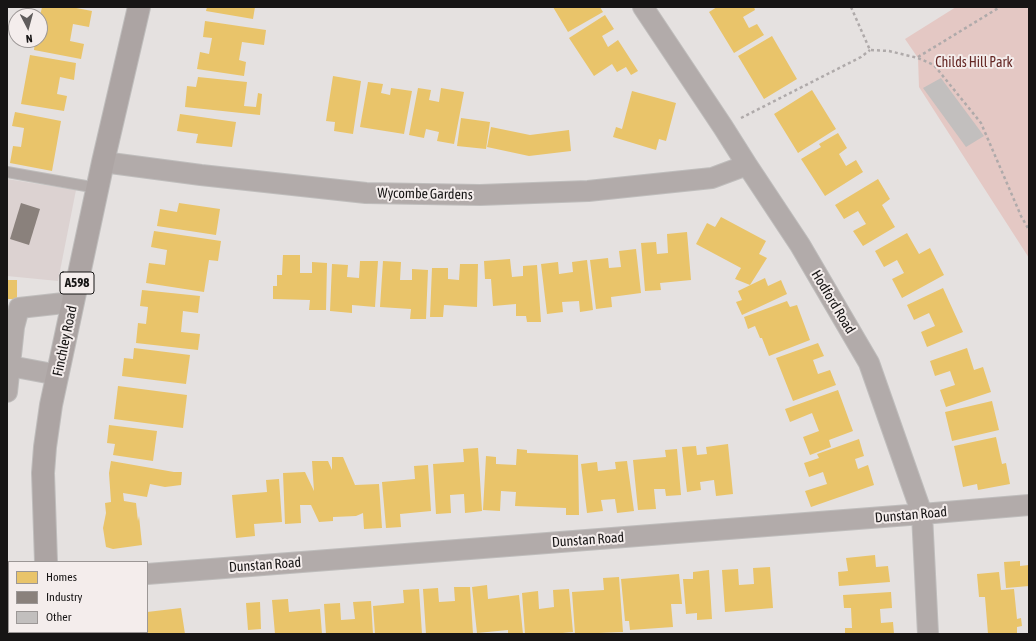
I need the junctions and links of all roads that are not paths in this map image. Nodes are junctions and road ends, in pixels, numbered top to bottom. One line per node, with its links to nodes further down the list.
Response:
1 (139, 7): 3 (main road, Finchley Road / A598)
2 (643, 7): 4 (street, Hodford Road)
3 (103, 162): 4 (street, Wycombe Gardens); 6 (main road, Finchley Road / A598)
4 (747, 166): 12 (street, Hodford Road)
5 (7, 172): 6 (lane)
6 (97, 188): 7 (main road, Finchley Road / A598)
7 (73, 302): 8 (street); 9 (main road, Finchley Road / A598)
8 (10, 366): 9 (street); 10 (street)
9 (58, 375): 13 (main road, Finchley Road / A598)
10 (7, 392)
11 (1029, 505): 12 (street, Dunstan Road)
12 (922, 514): 14 (street, Dunstan Road); 15 (street, Hodford Road)
13 (46, 561)
14 (148, 574)
15 (928, 634)

